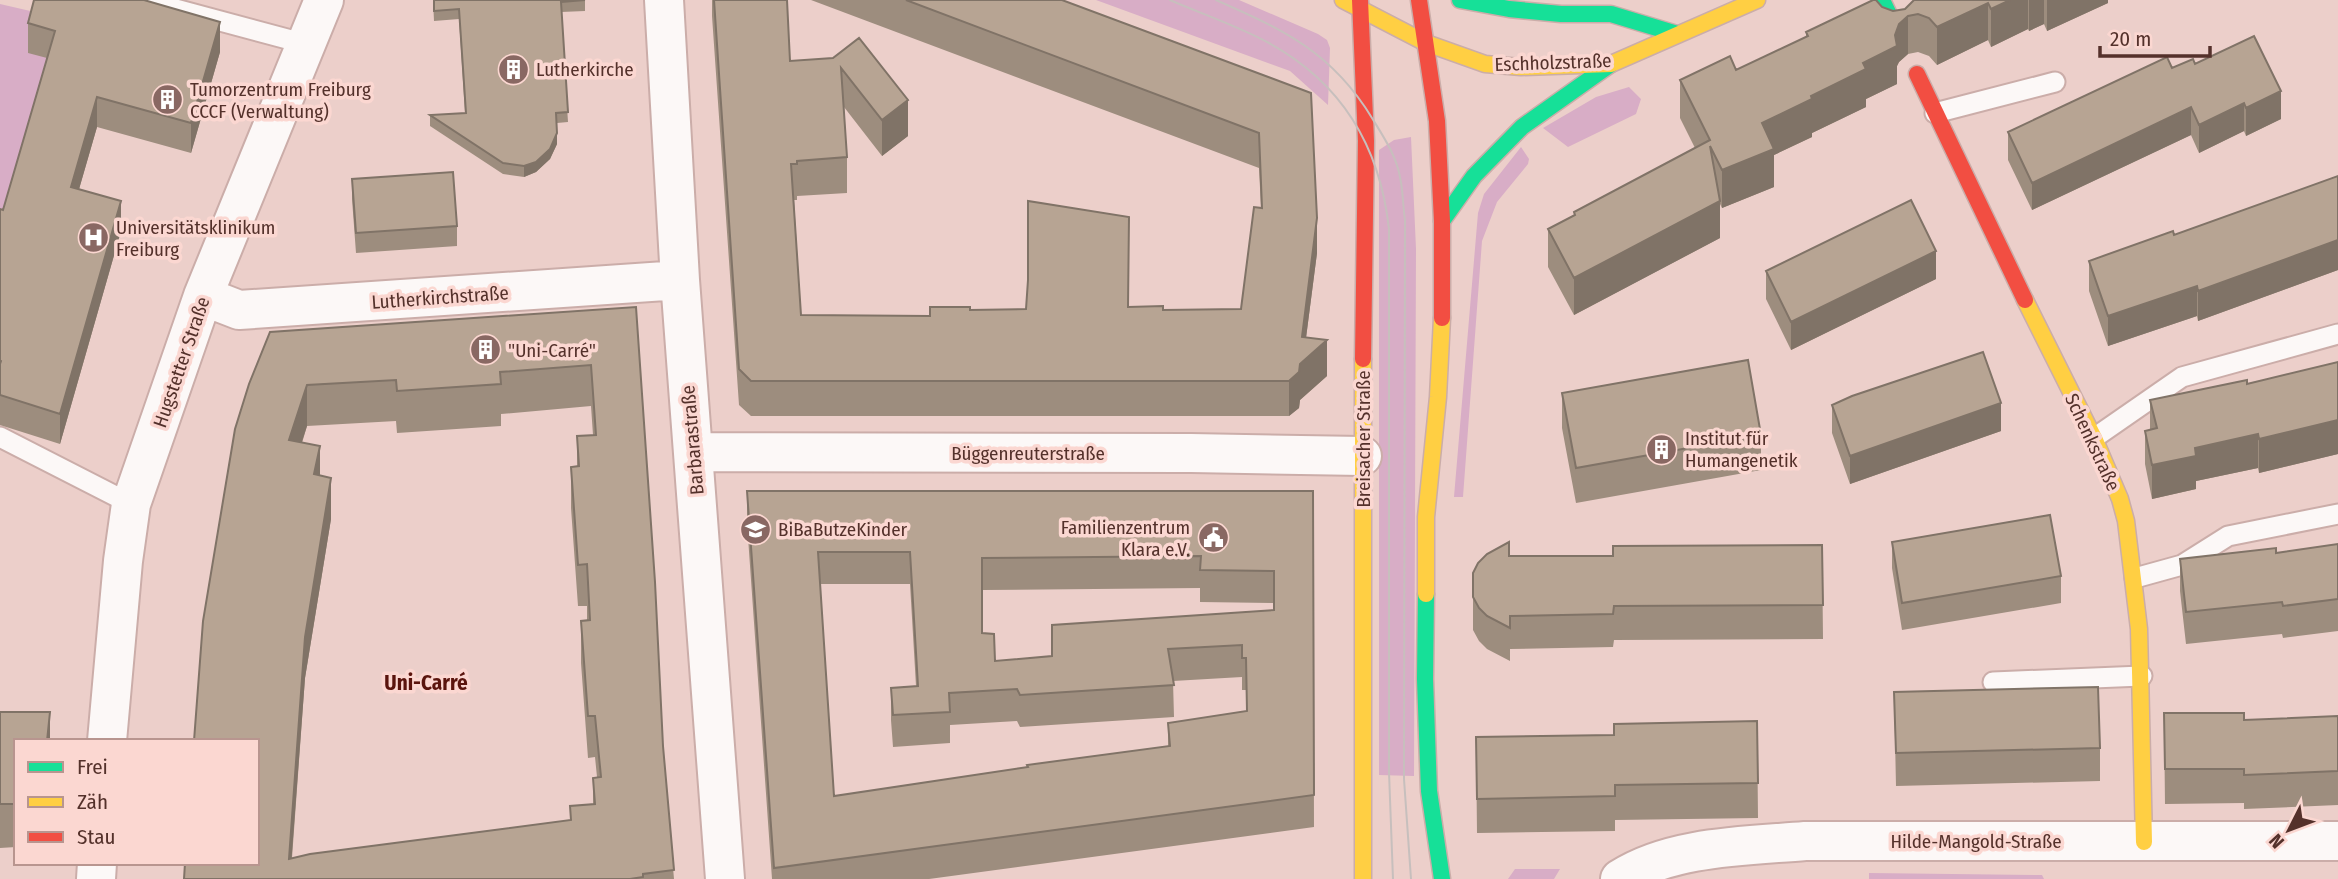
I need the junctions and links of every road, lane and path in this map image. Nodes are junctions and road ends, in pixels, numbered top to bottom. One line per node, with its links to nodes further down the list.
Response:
1 (142, 0): 15 (lane)
2 (324, 0): 15 (street, Hugstetter Straße)
3 (664, 0): 21 (street, Barbarastraße)
4 (1343, 0): 10 (main road, Eschholzstraße)
5 (1419, 0): 14 (main road)
6 (1460, 0): 11 (main road)
7 (1586, 0): 11 (main road)
8 (1757, 0): 13 (main road, Eschholzstraße)
9 (1882, 0): 12 (main road)
10 (1360, 5): 14 (main road, Eschholzstraße); 27 (main road, Breisacher Straße)
11 (1611, 14): 13 (main road)
12 (1895, 27)
13 (1677, 34): 16 (main road, Eschholzstraße)
14 (1426, 43): 16 (main road, Eschholzstraße); 20 (main road)
15 (306, 44): 22 (street, Hugstetter Straße)
16 (1611, 64): 20 (main road)
17 (1917, 74): 19 (main road, Schenkstraße)
18 (2055, 82): 19 (lane)
19 (1935, 113): 25 (main road, Schenkstraße)
20 (1442, 221): 36 (main road)
21 (680, 280): 22 (street, Lutherkirchstraße); 26 (street, Barbarastraße)
22 (203, 296): 28 (street, Hugstetter Straße)
23 (2338, 334): 25 (lane)
24 (0, 437): 28 (lane)
25 (2094, 438): 30 (main road, Schenkstraße)
26 (694, 452): 27 (street, Büggenreuterstraße); 37 (street, Barbarastraße)
27 (1362, 456): 38 (main road, Breisacher Straße)
28 (131, 505): 33 (street, Hugstetter Straße)
29 (2338, 514): 30 (lane)
30 (2135, 578): 31 (main road, Schenkstraße)
31 (2142, 676): 32 (lane); 35 (main road, Schenkstraße)
32 (1993, 682)
33 (107, 739)
34 (2338, 841): 35 (street, Hilde-Mangold-Straße)
35 (2144, 842): 39 (street, Hilde-Mangold-Straße)
36 (1436, 873)
37 (726, 879)
38 (1363, 879)
39 (1620, 879)

